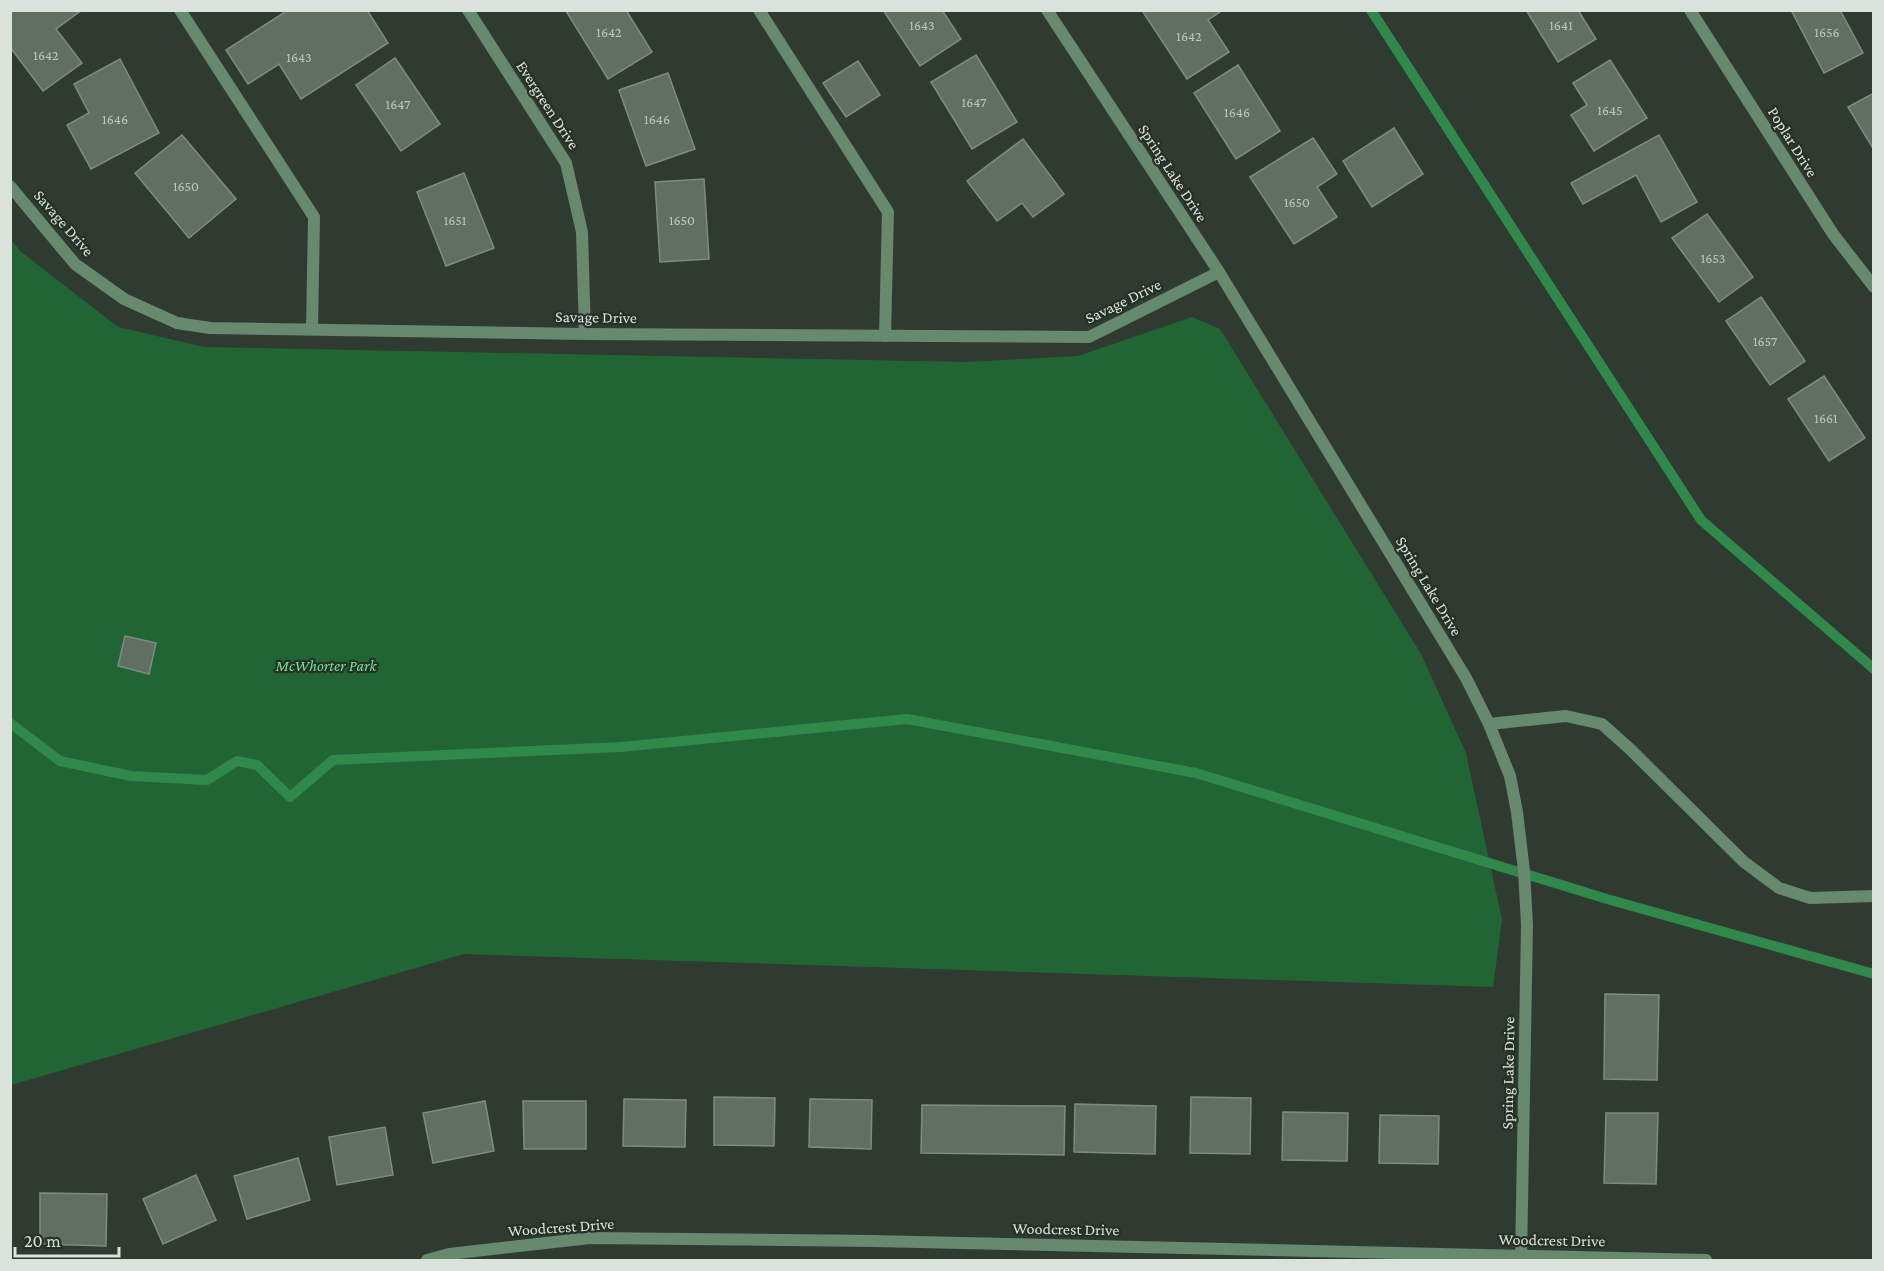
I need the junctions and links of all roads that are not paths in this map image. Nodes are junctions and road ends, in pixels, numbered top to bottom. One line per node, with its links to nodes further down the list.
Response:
1 (180, 10): 9 (street)
2 (468, 10): 10 (street, Evergreen Drive)
3 (759, 10): 11 (street)
4 (1047, 10): 7 (street, Spring Lake Drive)
5 (1690, 10): 8 (street, Poplar Drive)
6 (10, 186): 9 (street, Savage Drive)
7 (1219, 272): 11 (street, Savage Drive); 12 (street, Spring Lake Drive)
8 (1874, 287)
9 (312, 329): 10 (street, Savage Drive)
10 (585, 334): 11 (street, Savage Drive)
11 (885, 336)
12 (1490, 724): 13 (street); 14 (street, Spring Lake Drive)
13 (1874, 896)
14 (1521, 1258): 15 (street, Woodcrest Drive); 16 (street, Woodcrest Drive)
15 (427, 1260)
16 (1706, 1260)

